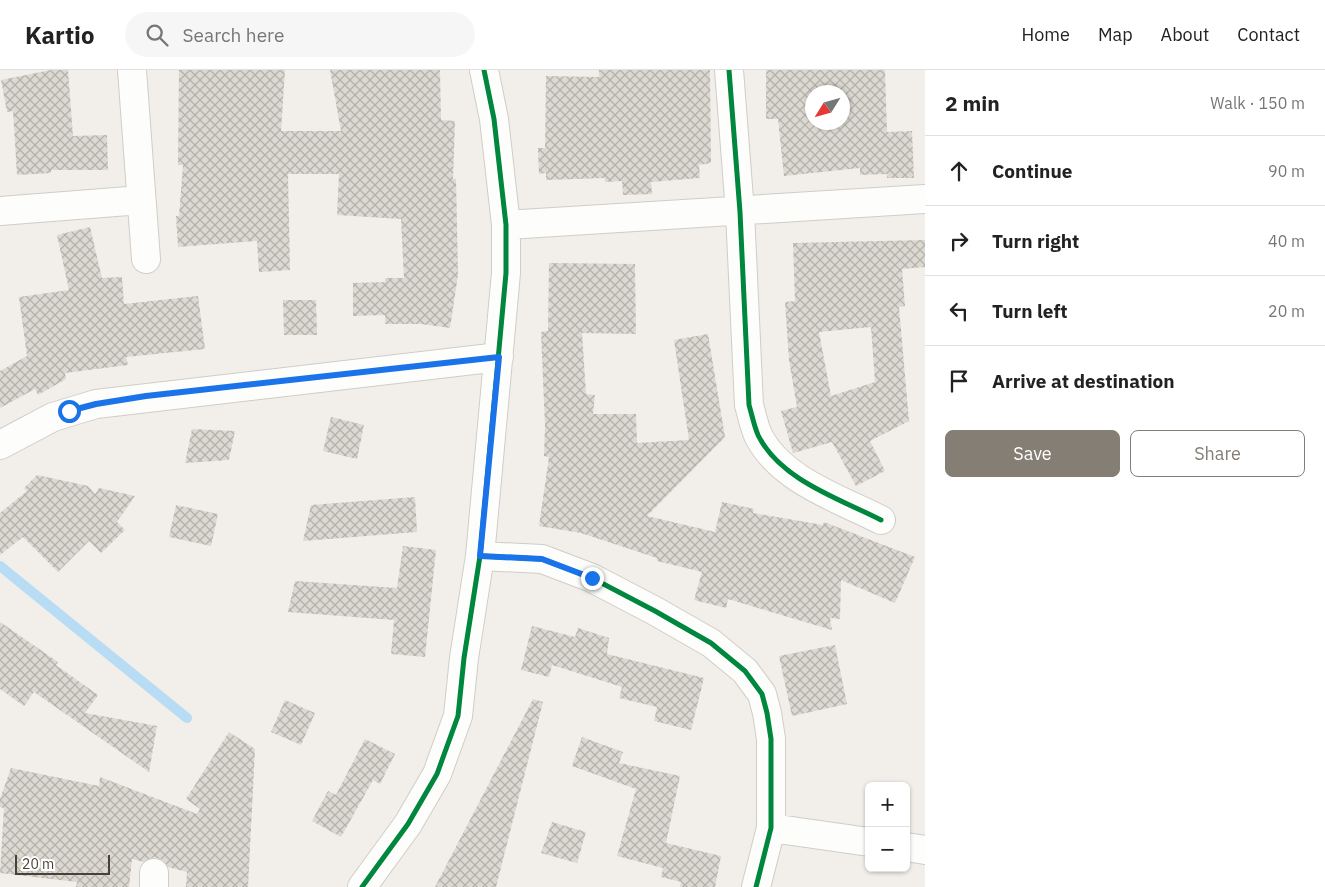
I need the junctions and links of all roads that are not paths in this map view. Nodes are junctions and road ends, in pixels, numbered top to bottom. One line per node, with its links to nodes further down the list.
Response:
1 (132, 70): 5 (street)
2 (484, 70): 8 (street)
3 (729, 70): 7 (street)
4 (925, 199): 7 (street)
5 (141, 200): 6 (street); 9 (street)
6 (0, 211)
7 (740, 212): 8 (street); 12 (street)
8 (506, 226): 10 (street)
9 (146, 259)
10 (499, 357): 11 (street); 13 (street)
11 (0, 445)
12 (881, 520)
13 (480, 556): 14 (street); 18 (street)
14 (771, 828): 15 (street); 19 (street)
15 (865, 841)
16 (910, 848): 17 (street)
17 (925, 850)
18 (363, 887)
19 (756, 887)

